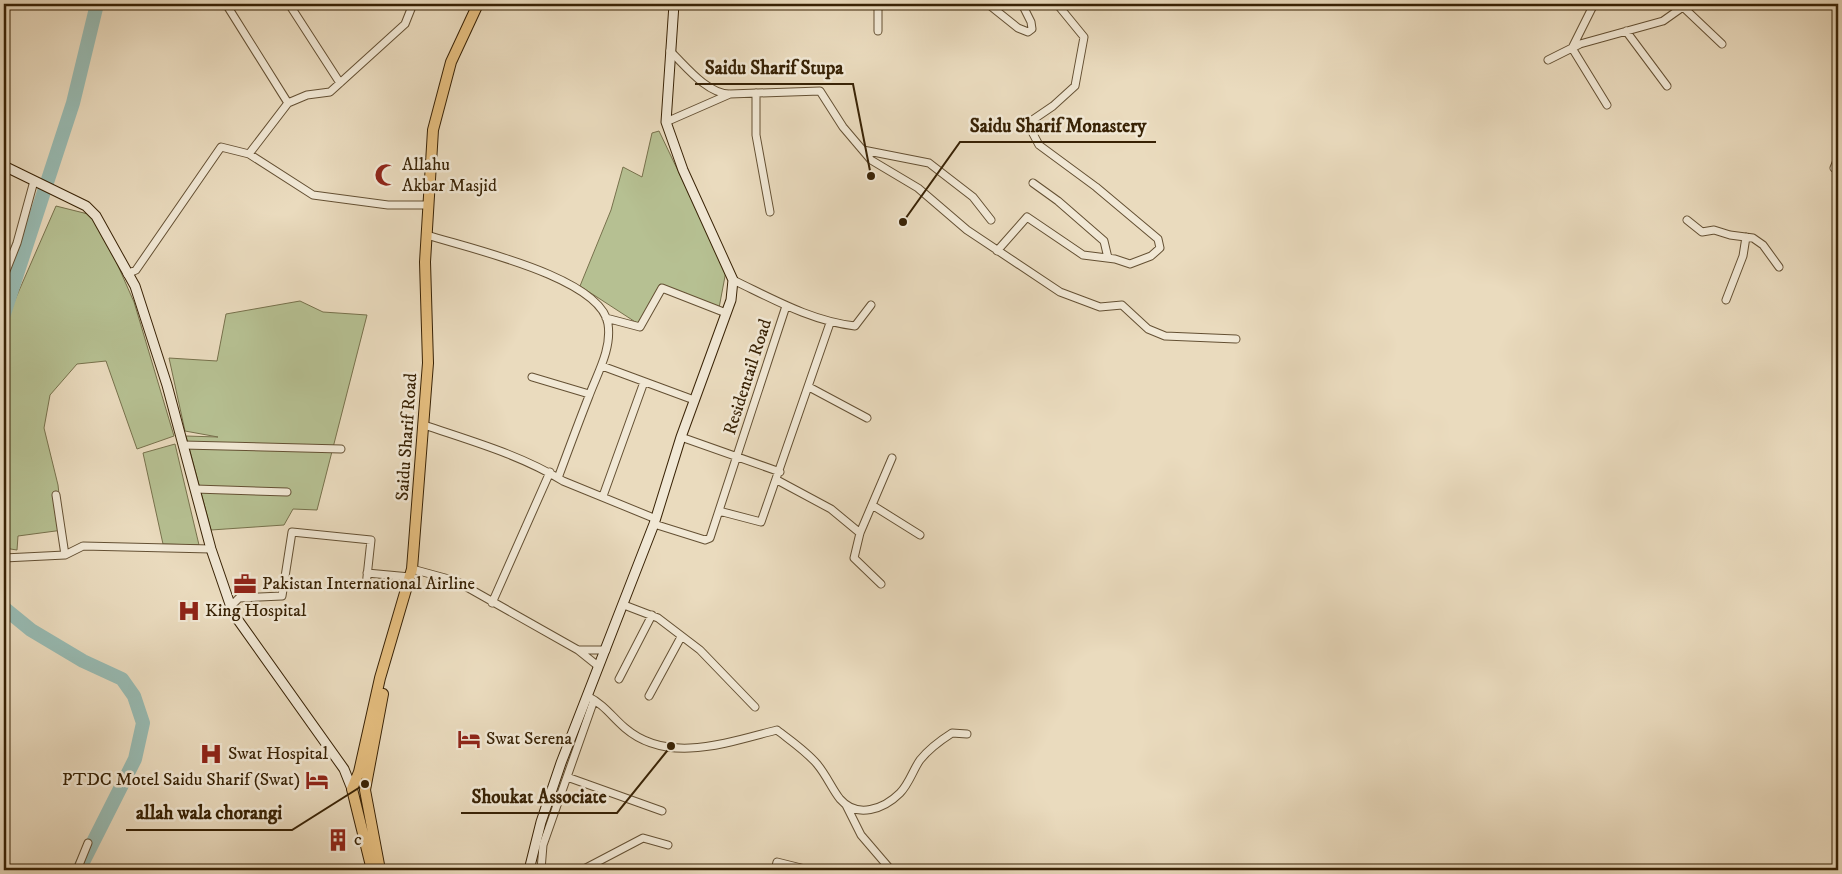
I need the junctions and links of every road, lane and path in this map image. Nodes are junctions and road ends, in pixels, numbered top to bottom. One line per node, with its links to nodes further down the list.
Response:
1 (226, 4): 22 (street)
2 (289, 4): 18 (street)
3 (413, 4): 18 (street)
4 (478, 4): 32 (main road, Saidu Sharif Road)
5 (674, 4): 16 (street)
6 (878, 4): 12 (street)
7 (988, 4): 8 (street)
8 (1022, 4)
9 (1057, 4): 39 (street)
10 (1594, 4): 15 (street)
11 (1685, 5): 13 (street); 14 (street)
12 (878, 31)
13 (1626, 31): 15 (street); 19 (street)
14 (1722, 44)
15 (1572, 48): 17 (street); 23 (street)
16 (670, 50): 21 (street); 24 (street)
17 (1548, 60)
18 (340, 83): 22 (street)
19 (1667, 86)
20 (756, 93): 21 (street); 25 (street); 33 (street)
21 (730, 94): 24 (street)
22 (288, 103): 26 (street)
23 (1607, 105)
24 (666, 122): 43 (street)
25 (863, 150): 34 (street); 38 (street)
26 (249, 154): 32 (street); 41 (street)
27 (1838, 158): 29 (street)
28 (4, 166): 30 (street)
29 (1834, 168)
30 (34, 181): 41 (street); 42 (street)
31 (1033, 183): 39 (street)
32 (429, 205): 36 (main road, Saidu Sharif Road)
33 (770, 212)
34 (991, 220)
35 (1687, 220): 37 (street)
36 (427, 235): 48 (street); 58 (main road, Saidu Sharif Road)
37 (1746, 237): 40 (street); 44 (street)
38 (997, 251): 39 (street); 50 (street)
39 (1108, 258)
40 (1779, 267)
41 (127, 274): 60 (street)
42 (4, 276)
43 (733, 280): 46 (street); 47 (street)
44 (1726, 300)
45 (871, 305): 49 (street)
46 (786, 306): 49 (street); 62 (street, Residentail Road)
47 (726, 313): 48 (street); 56 (street)
48 (606, 318): 51 (street)
49 (830, 323): 54 (street)
50 (1236, 339)
51 (602, 366): 53 (street); 55 (street)
52 (532, 377): 55 (street)
53 (644, 382): 56 (street); 71 (street)
54 (809, 387): 57 (street); 65 (street)
55 (590, 394): 66 (street)
56 (694, 400): 59 (street)
57 (867, 418)
58 (424, 425): 64 (street); 80 (main road, Saidu Sharif Road)
59 (681, 437): 62 (street); 74 (street)
60 (183, 445): 61 (street); 68 (street)
61 (341, 449)
62 (738, 457): 65 (street); 73 (street, Residentail Road)
63 (892, 458): 72 (street)
64 (550, 472): 66 (street); 84 (street)
65 (780, 472): 67 (street)
66 (558, 478): 71 (street)
67 (777, 480): 73 (street); 75 (street)
68 (194, 489): 69 (street); 77 (street)
69 (287, 492)
70 (56, 495): 78 (street)
71 (603, 496): 74 (street)
72 (872, 505): 75 (street); 76 (street)
73 (719, 511): 74 (street, Residentail Road)
74 (655, 521): 85 (street)
75 (860, 533): 82 (street)
76 (920, 535)
77 (211, 549): 78 (street); 86 (street)
78 (65, 555): 79 (street)
79 (4, 558)
80 (413, 572): 81 (street); 84 (street); 88 (main road, Saidu Sharif Road)
81 (367, 574): 83 (street); 86 (street)
82 (881, 584)
83 (366, 586)
84 (492, 603): 90 (street)
85 (624, 605): 87 (street); 91 (street)
86 (231, 606): 100 (street)
87 (652, 615): 89 (street); 93 (street)
88 (400, 625): 98 (main road); 101 (main road)
89 (681, 637): 94 (street); 96 (street)
90 (578, 650): 91 (street); 92 (street)
91 (606, 650): 92 (street)
92 (598, 666): 95 (street)
93 (619, 679)
94 (649, 696)
95 (591, 698): 99 (street); 102 (street); 109 (street)
96 (755, 707)
97 (967, 734): 102 (street)
98 (359, 772): 100 (main road); 101 (main road)
99 (567, 777): 103 (street); 110 (street)
100 (352, 789): 107 (main road)
101 (365, 790): 108 (main road)
102 (845, 804): 114 (street)
103 (662, 811)
104 (88, 843): 106 (street)
105 (668, 845): 111 (street)
106 (77, 870)
107 (372, 870)
108 (380, 870)
109 (528, 870)
110 (541, 870)
111 (582, 870)
112 (775, 870): 113 (street)
113 (809, 870)
114 (891, 870)

